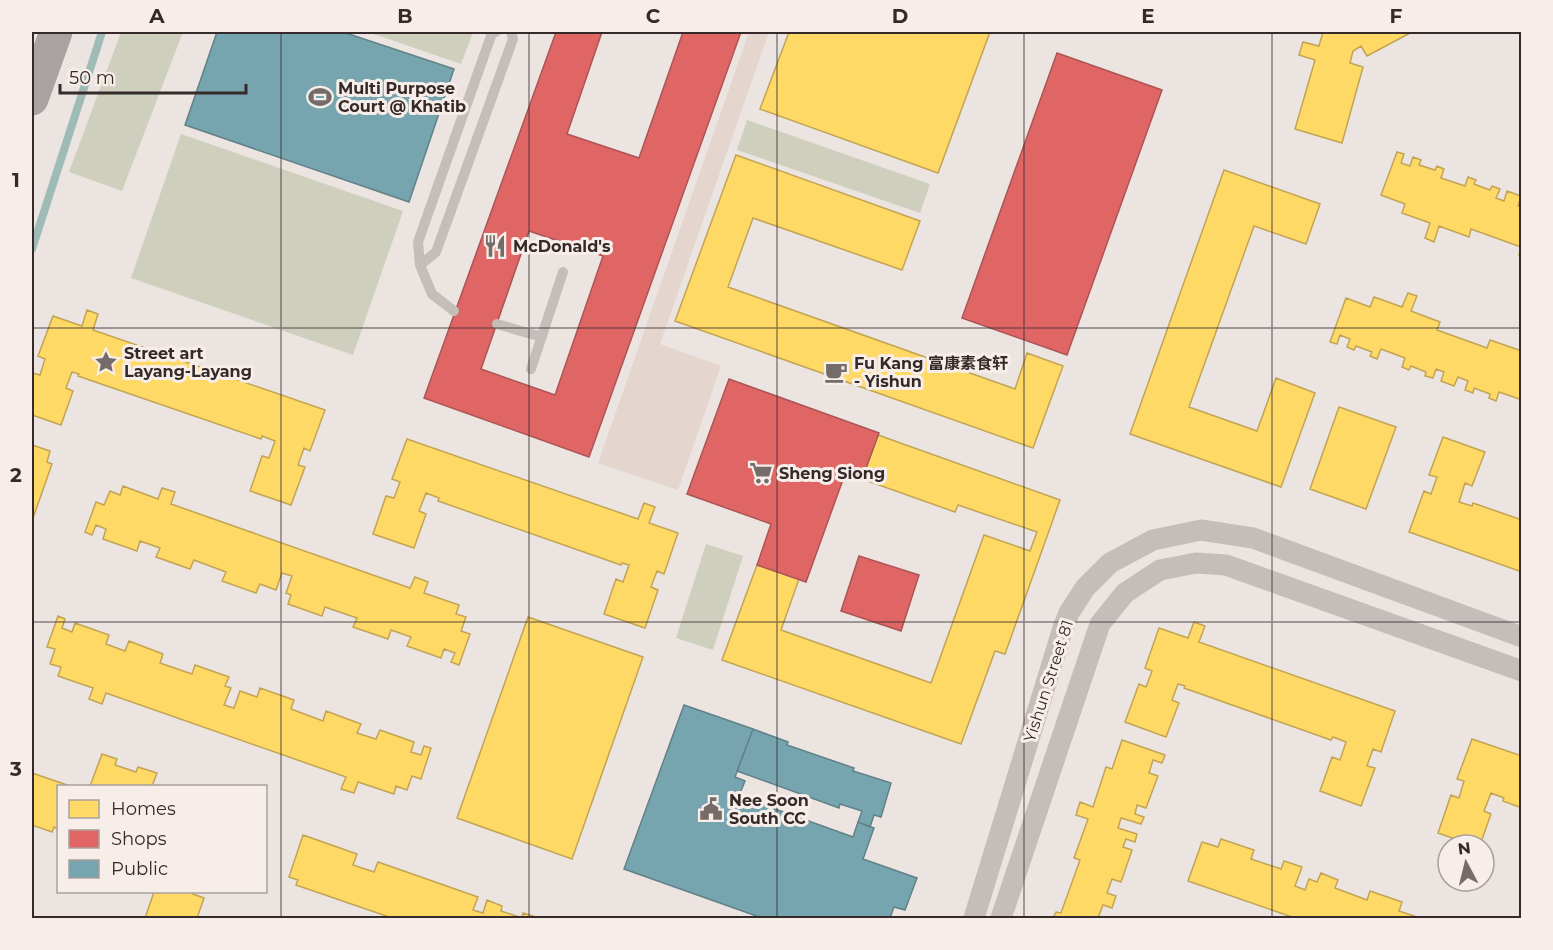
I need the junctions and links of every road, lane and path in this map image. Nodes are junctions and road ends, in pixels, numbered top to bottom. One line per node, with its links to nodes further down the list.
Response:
1 (56, 32): 4 (main road)
2 (496, 32): 5 (lane)
3 (511, 32): 5 (lane)
4 (32, 99)
5 (420, 265): 7 (lane)
6 (563, 272): 9 (lane)
7 (454, 311)
8 (496, 324): 9 (lane)
9 (542, 337): 10 (lane)
10 (531, 369)
11 (1521, 637): 13 (street, Yishun Street 81)
12 (1521, 671): 13 (street, Yishun Street 81)
13 (1008, 852): 14 (street, Yishun Street 81); 15 (street, Yishun Street 81)
14 (974, 918)
15 (1000, 918)

